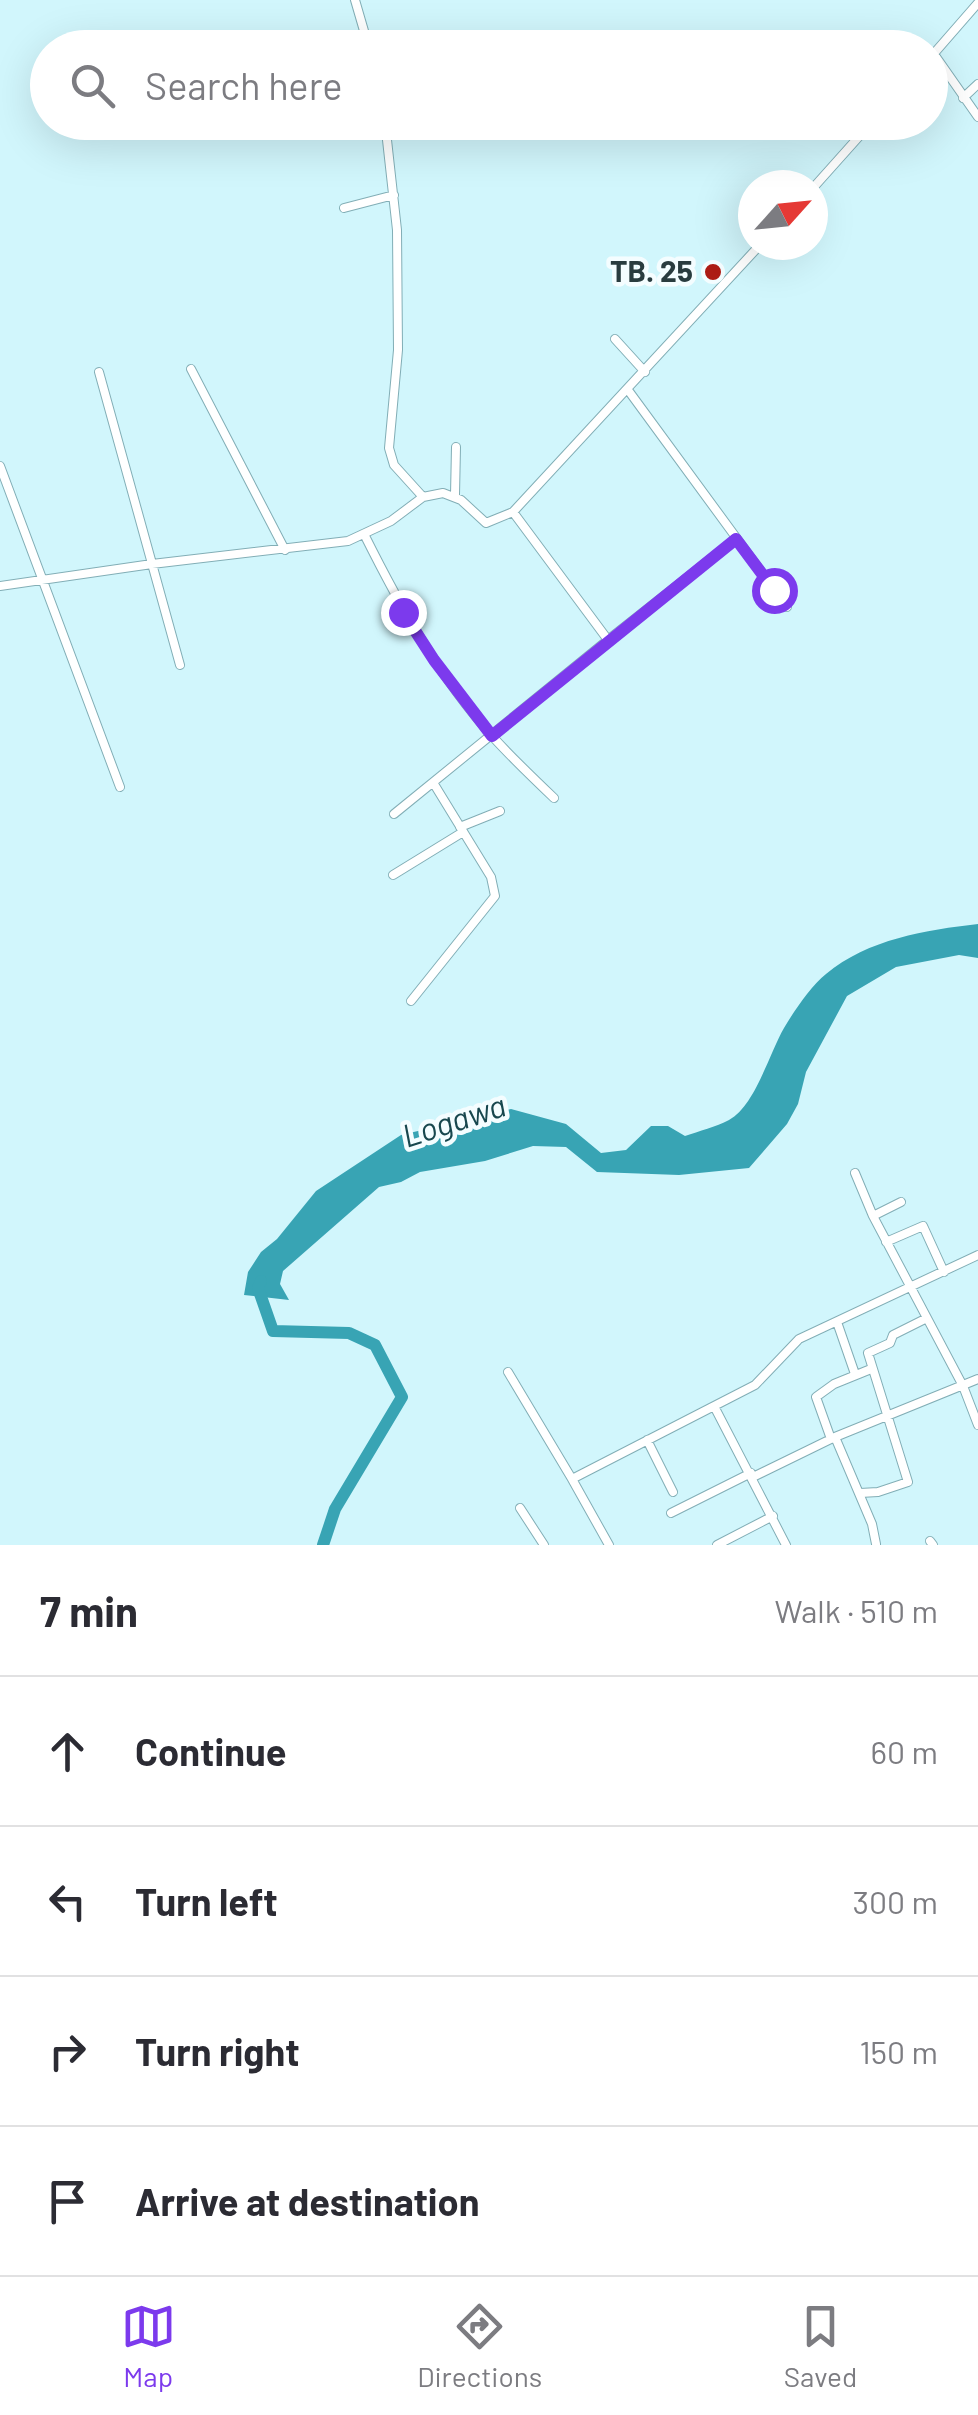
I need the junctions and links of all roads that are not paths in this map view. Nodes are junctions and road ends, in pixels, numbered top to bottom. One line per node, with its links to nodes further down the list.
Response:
1 (355, 0): 3 (street)
2 (978, 3): 4 (street)
3 (364, 30)
4 (948, 38)
5 (948, 77): 7 (street)
6 (978, 84): 7 (street)
7 (964, 98): 8 (street)
8 (978, 116)
9 (388, 140): 12 (street)
10 (856, 140): 11 (street)
11 (828, 171)
12 (394, 195): 13 (street); 23 (street)
13 (344, 208)
14 (746, 260): 18 (street)
15 (615, 340): 18 (street)
16 (191, 369): 27 (street)
17 (99, 372): 28 (street)
18 (645, 372): 19 (street)
19 (628, 390): 24 (street); 26 (street)
20 (456, 447): 22 (street)
21 (0, 466): 29 (street)
22 (455, 496): 23 (street); 24 (street)
23 (423, 497): 25 (street)
24 (514, 512): 32 (street)
25 (364, 534): 27 (street); 35 (street)
26 (736, 539): 31 (street); 32 (street)
27 (285, 550): 28 (street)
28 (152, 564): 29 (street); 34 (street)
29 (42, 580): 30 (street); 37 (street)
30 (0, 586)
31 (787, 606)
32 (612, 637): 33 (street); 35 (street)
33 (623, 644)
34 (180, 665)
35 (492, 736): 36 (street); 38 (street)
36 (434, 784): 40 (street); 41 (street)
37 (120, 787)
38 (554, 798)
39 (500, 811): 41 (street)
40 (394, 814)
41 (462, 829): 42 (street); 43 (street)
42 (393, 875)
43 (412, 1001)
44 (856, 1173): 46 (street)
45 (901, 1202): 46 (street)
46 (873, 1216): 47 (street)
47 (886, 1242): 49 (street); 50 (street)
48 (978, 1255): 49 (street)
49 (944, 1272): 50 (street)
50 (909, 1289): 51 (street); 52 (street)
51 (925, 1319): 53 (street); 57 (street)
52 (837, 1322): 55 (street); 58 (street)
53 (870, 1369): 55 (street); 59 (street)
54 (508, 1372): 64 (street)
55 (856, 1374): 61 (street)
56 (978, 1379): 57 (street)
57 (963, 1386): 59 (street); 60 (street)
58 (715, 1408): 62 (street); 63 (street)
59 (888, 1415): 61 (street); 66 (street)
60 (978, 1425)
61 (833, 1438): 63 (street); 66 (street)
62 (647, 1440): 64 (street); 65 (street)
63 (752, 1475): 68 (street); 69 (street)
64 (572, 1480): 72 (street)
65 (673, 1492)
66 (860, 1493): 70 (street)
67 (520, 1508): 71 (street)
68 (672, 1514)
69 (773, 1516): 73 (street); 74 (street)
70 (878, 1544)
71 (544, 1545)
72 (609, 1545)
73 (716, 1545)
74 (786, 1545)

